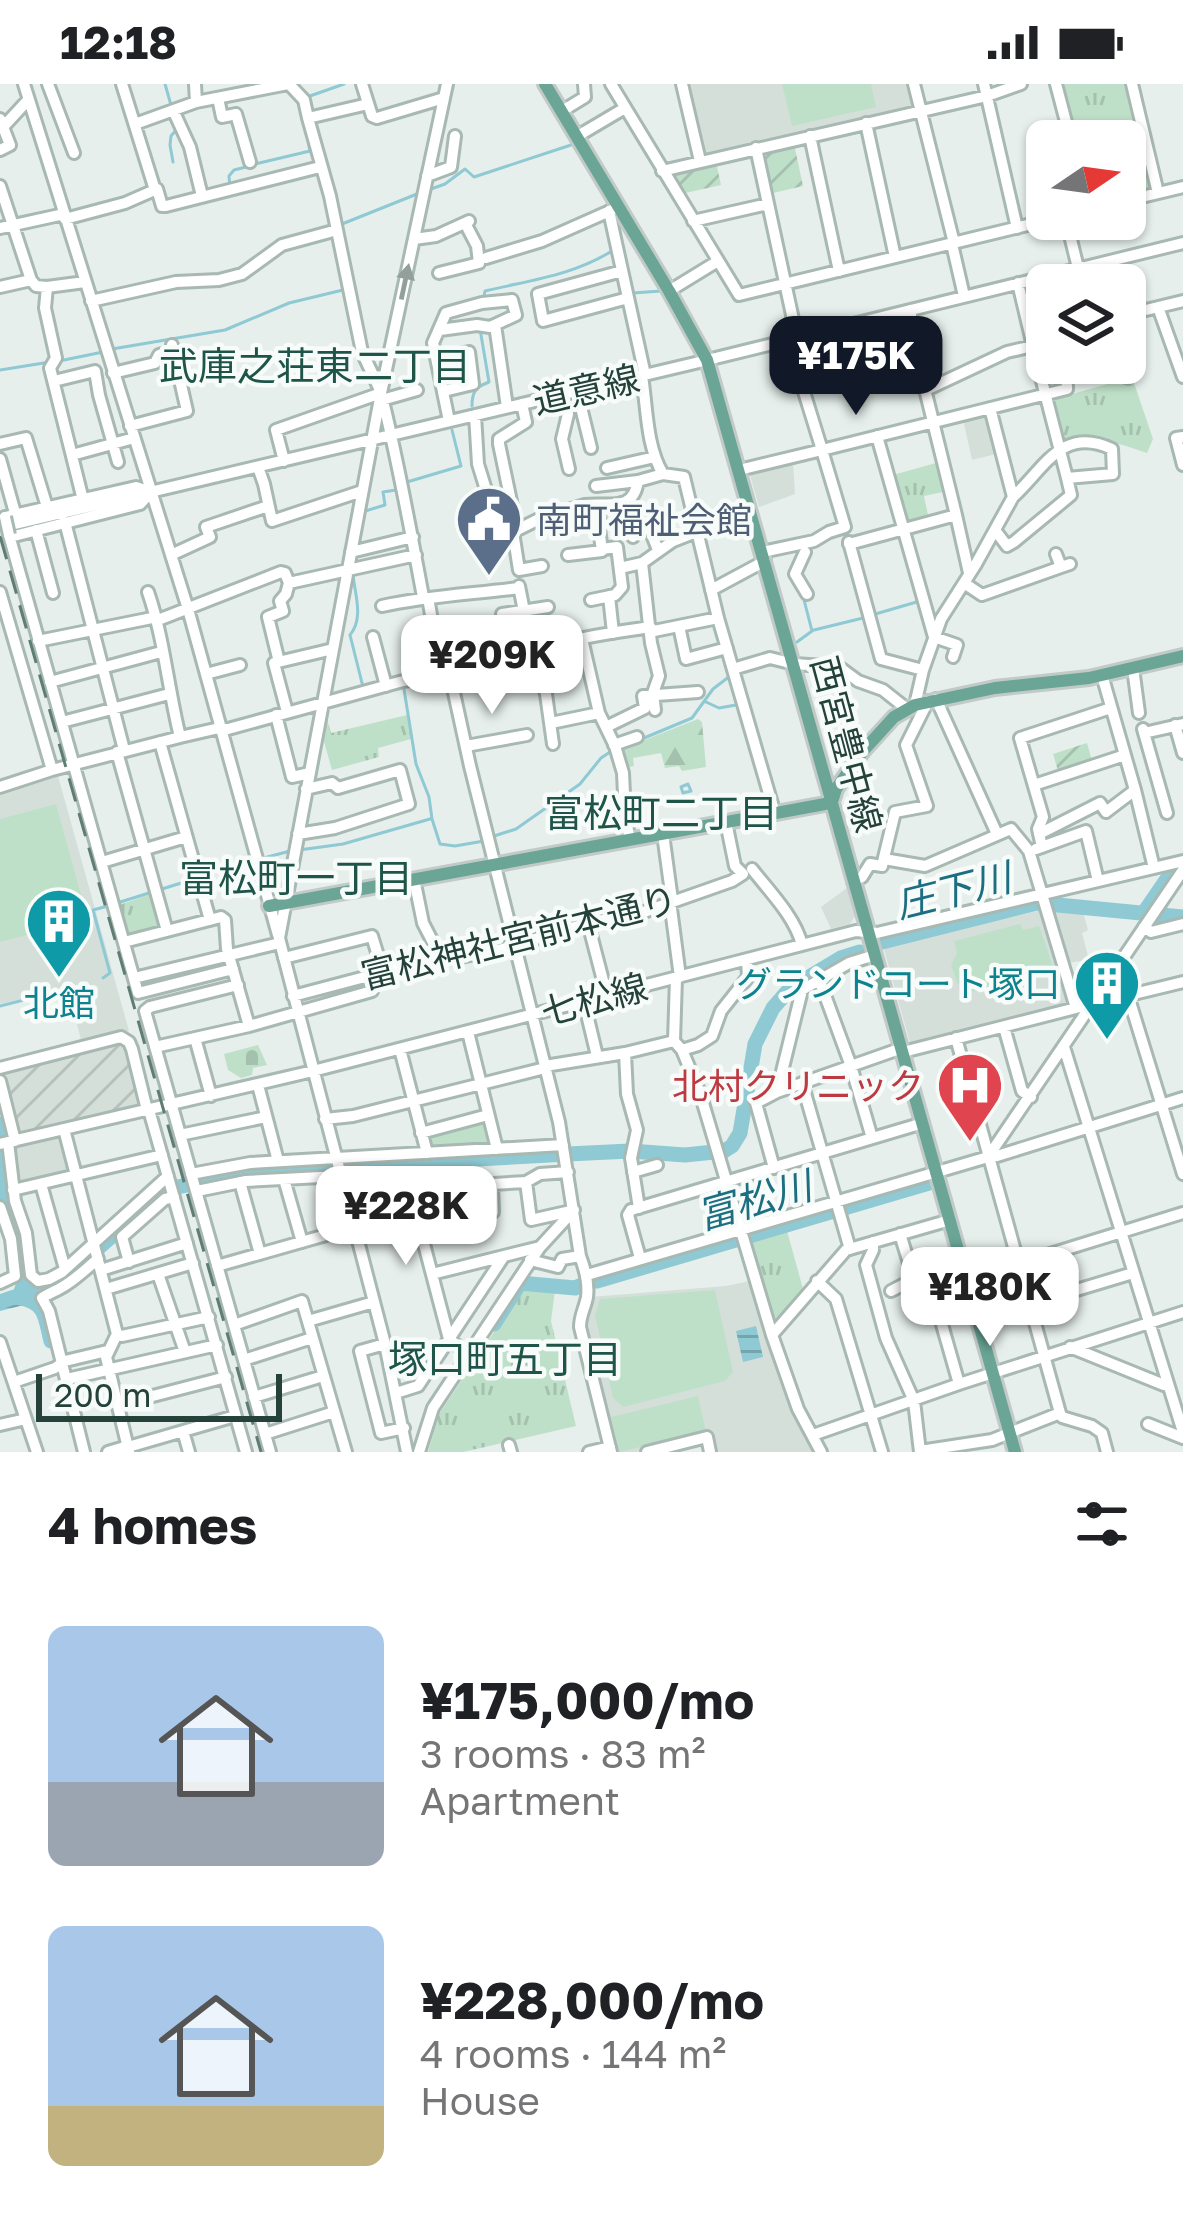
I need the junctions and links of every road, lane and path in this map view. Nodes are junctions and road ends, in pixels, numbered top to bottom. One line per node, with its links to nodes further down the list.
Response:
1 (50, 84): 17 (street); 36 (street)
2 (122, 84): 30 (street)
3 (195, 84): 20 (street)
4 (288, 84): 15 (street); 26 (street)
5 (362, 84): 21 (street)
6 (447, 84): 19 (street)
7 (545, 84): 24 (main road, 西宮豊中線)
8 (584, 84): 24 (street)
9 (611, 84): 22 (street)
10 (682, 84): 37 (street)
11 (914, 84): 25 (street)
12 (1022, 84): 16 (street)
13 (1056, 84): 27 (street)
14 (1132, 84): 45 (street)
15 (268, 86): 18 (street)
16 (986, 90): 25 (street); 54 (street)
17 (26, 91): 28 (street); 50 (street)
18 (218, 98): 20 (street); 38 (street)
19 (444, 98): 21 (street); 41 (street)
20 (196, 102): 23 (street)
21 (368, 104): 26 (street)
22 (626, 107): 33 (street); 40 (street)
23 (173, 110): 30 (street); 46 (street)
24 (562, 111): 33 (main road, 西宮豊中線)
25 (921, 111): 29 (street); 57 (street)
26 (308, 118): 39 (street)
27 (1065, 120)
28 (2, 123): 35 (street)
29 (866, 123): 32 (street); 60 (street)
30 (135, 124): 44 (street)
31 (455, 136): 41 (street)
32 (810, 136): 34 (street); 64 (street)
33 (576, 137): 49 (main road, 西宮豊中線)
34 (756, 148): 37 (street); 48 (street)
35 (0, 150)
36 (74, 153)
37 (699, 158): 40 (street)
38 (250, 163)
39 (320, 166): 46 (street); 55 (street)
40 (662, 171): 51 (street)
41 (427, 176): 56 (street)
42 (0, 186): 53 (street)
43 (1183, 188): 45 (street)
44 (155, 190): 46 (street); 50 (street)
45 (1158, 193): 47 (street)
46 (202, 196)
47 (1146, 196)
48 (768, 204): 51 (street); 70 (street)
49 (614, 209): 59 (street); 63 (street); 73 (main road, 西宮豊中線)
50 (65, 216): 53 (street); 67 (street)
51 (693, 220): 61 (street)
52 (1026, 225): 54 (street)
53 (7, 227): 66 (street)
54 (1017, 227): 57 (street)
55 (337, 230): 77 (street); 99 (street)
56 (414, 239): 65 (street); 99 (street, one-way to 56)
57 (953, 243): 60 (street); 74 (street)
58 (1183, 243): 62 (street, 道意線)
59 (486, 257)
60 (895, 257): 64 (street)
61 (718, 261): 70 (street); 73 (street)
62 (1096, 264)
63 (622, 271): 75 (street); 75 (street)
64 (839, 271): 70 (street)
65 (439, 273)
66 (31, 280): 71 (street); 72 (street)
67 (85, 281): 72 (street); 77 (street)
68 (1026, 281): 69 (street, 道意線)
69 (1018, 283): 74 (street, 道意線); 81 (street)
70 (784, 285): 84 (street)
71 (0, 287)
72 (47, 287): 91 (street)
73 (669, 290): 87 (main road, 西宮豊中線)
74 (964, 296): 79 (street, 道意線)
75 (628, 298): 89 (street)
76 (1183, 301): 78 (street)
77 (91, 302): 88 (street)
78 (1158, 308): 80 (street); 90 (street)
79 (910, 310): 84 (street, 道意線); 95 (street)
80 (1146, 311)
81 (1026, 317)
82 (495, 325): 83 (street); 83 (street); 101 (street)
83 (440, 330): 86 (street)
84 (793, 339): 87 (street, 道意線); 115 (street)
85 (1026, 348): 95 (street)
86 (438, 358): 96 (street); 96 (street)
87 (707, 360): 89 (street, 道意線); 127 (main road, 西宮豊中線)
88 (113, 373): 106 (street); 106 (street)
89 (643, 375): 97 (street, 道意線); 117 (street)
90 (1183, 377)
91 (54, 381): 112 (street); 116 (street)
92 (1042, 384): 98 (street)
93 (1067, 384): 98 (street)
94 (417, 390): 99 (street)
95 (926, 390): 105 (street)
96 (444, 392): 104 (street)
97 (570, 393): 100 (street, 道意線); 113 (street); 126 (street)
98 (1045, 394): 102 (street); 114 (street)
99 (381, 395): 107 (street); 110 (street); 119 (street)
100 (522, 404): 101 (street, 道意線); 124 (street)
101 (507, 407): 103 (street, 道意線)
102 (989, 409): 105 (street); 134 (street)
103 (475, 415): 104 (street, 道意線); 148 (street)
104 (449, 421): 107 (street, 道意線)
105 (933, 422): 108 (street); 140 (street)
106 (132, 432): 112 (street); 133 (street)
107 (391, 435): 110 (street, 道意線); 150 (street)
108 (877, 436): 115 (street); 146 (street)
109 (1183, 437): 122 (street)
110 (372, 440): 119 (street, 道意線); 132 (street)
111 (0, 444): 139 (street)
112 (113, 444): 116 (street); 120 (street)
113 (591, 448)
114 (1059, 448): 129 (street); 129 (street); 134 (street)
115 (822, 450): 127 (street); 144 (street)
116 (71, 455): 135 (street)
117 (655, 457): 125 (street); 128 (street)
118 (0, 459): 143 (street)
119 (284, 460): 123 (street, 道意線)
120 (118, 462)
121 (523, 463): 124 (street)
122 (1183, 465)
123 (258, 467): 133 (street, 道意線); 137 (street)
124 (505, 467): 148 (street)
125 (607, 468)
126 (569, 469)
127 (739, 470): 161 (main road, 西宮豊中線)
128 (663, 474): 130 (street); 149 (street)
129 (1067, 478): 147 (street)
130 (638, 481): 131 (street); 136 (street)
131 (596, 485)
132 (362, 490): 137 (street); 155 (street)
133 (151, 492): 135 (street); 142 (street); 143 (street, 道意線); 158 (street)
134 (1013, 497): 147 (street)
135 (82, 500): 139 (street)
136 (620, 502): 138 (street); 151 (street)
137 (268, 506): 158 (street)
138 (600, 506): 148 (street); 153 (street)
139 (47, 507): 143 (street)
140 (956, 515): 146 (street); 167 (street)
141 (647, 521): 154 (street)
142 (65, 522): 145 (street); 190 (street)
143 (10, 525): 145 (street); 195 (street)
144 (844, 527): 152 (street); 161 (street)
145 (36, 530): 172 (street)
146 (904, 530): 152 (street); 193 (street)
147 (995, 530): 167 (street)
148 (515, 531): 166 (street)
149 (696, 532): 154 (street); 170 (street)
150 (413, 537): 155 (street); 159 (street)
151 (633, 537)
152 (849, 544): 207 (street)
153 (602, 549): 160 (street); 165 (street)
154 (658, 550): 162 (street)
155 (351, 552): 164 (street)
156 (806, 552): 174 (street)
157 (1057, 554): 167 (street)
158 (171, 555): 180 (street)
159 (416, 555): 164 (street); 176 (street)
160 (568, 556)
161 (764, 557): 170 (street); 203 (main road, 西宮豊中線)
162 (642, 563): 165 (street); 189 (street)
163 (542, 566): 166 (street)
164 (348, 568): 168 (street); 197 (street)
165 (620, 568): 175 (street)
166 (519, 570): 169 (street)
167 (966, 578): 193 (street)
168 (289, 583): 180 (street); 202 (street)
169 (519, 587): 176 (street); 181 (street)
170 (711, 590): 184 (street)
171 (0, 592): 183 (street)
172 (53, 592)
173 (148, 592): 186 (street)
174 (807, 594)
175 (609, 596): 177 (street); 191 (street)
176 (426, 597): 178 (street); 185 (street)
177 (591, 599)
178 (382, 606)
179 (548, 607): 181 (street)
180 (188, 609): 186 (street); 209 (street)
181 (524, 611): 182 (street); 198 (street)
182 (502, 614)
183 (3, 615): 243 (street)
184 (718, 618): 188 (street); 196 (street)
185 (432, 619): 187 (street); 211 (street)
186 (158, 620): 190 (street); 199 (street)
187 (416, 622)
188 (679, 626): 189 (street); 196 (street)
189 (650, 627): 191 (street); 216 (street)
190 (92, 629): 195 (street); 205 (street)
191 (614, 633): 194 (street)
192 (373, 637): 213 (street)
193 (934, 637): 201 (street); 207 (street)
194 (582, 639): 198 (street); 223 (street)
195 (38, 641): 212 (street)
196 (727, 648): 208 (street)
197 (333, 649): 202 (street); 217 (street)
198 (533, 651): 211 (street); 226 (street)
199 (161, 652): 205 (street); 215 (street)
200 (1183, 656): 206 (main road)
201 (953, 657)
202 (279, 662): 222 (street)
203 (794, 664): 208 (street); 218 (street); 249 (main road, 西宮豊中線)
204 (240, 665): 209 (street)
205 (103, 668): 212 (street); 220 (street)
206 (1132, 668): 210 (main road); 224 (street)
207 (923, 670): 218 (street)
208 (734, 672): 251 (street)
209 (206, 674): 229 (street)
210 (1102, 675): 218 (main road); 219 (street)
211 (449, 676): 213 (street); 237 (street)
212 (50, 682): 225 (street)
213 (386, 686): 217 (street)
214 (698, 692): 216 (street)
215 (169, 694): 220 (street); 230 (street)
216 (653, 696): 221 (street); 228 (street)
217 (322, 703): 222 (street); 244 (street)
218 (921, 703): 249 (main road); 255 (street); 260 (street)
219 (1111, 708): 241 (street); 245 (street)
220 (113, 709): 225 (street); 239 (street)
221 (655, 710)
222 (282, 713): 229 (street); 233 (street)
223 (599, 713): 226 (street); 228 (street)
224 (1139, 713)
225 (62, 722): 242 (street)
226 (551, 723): 236 (street)
227 (1179, 724): 240 (street); 250 (street)
228 (606, 727): 238 (street)
229 (221, 728): 230 (street); 272 (street)
230 (180, 737): 234 (street)
231 (637, 737): 238 (street)
232 (522, 739): 237 (street)
233 (282, 740): 235 (street); 244 (street)
234 (160, 742): 239 (street); 256 (street)
235 (265, 744)
236 (553, 744)
237 (466, 746): 262 (street)
238 (615, 747): 257 (street)
239 (120, 751): 242 (street); 259 (street)
240 (1183, 753)
241 (1125, 754): 245 (street); 248 (street)
242 (74, 764): 243 (street); 261 (street)
243 (52, 770): 246 (street)
244 (310, 773): 247 (street)
245 (1034, 785): 258 (street)
246 (0, 787)
247 (306, 789): 253 (street); 253 (street)
248 (1136, 790): 258 (street); 264 (street)
249 (832, 802): 251 (main road); 267 (main road, 西宮豊中線)
250 (1167, 813)
251 (775, 814): 252 (main road)
252 (726, 822): 254 (main road); 265 (street)
253 (298, 834): 271 (street)
254 (663, 834): 257 (main road); 270 (street)
255 (997, 834): 258 (street); 260 (street)
256 (186, 838): 259 (street); 273 (street)
257 (630, 840): 262 (main road)
258 (1037, 844): 268 (street); 269 (street)
259 (145, 850): 261 (street); 277 (street)
260 (884, 859): 267 (street)
261 (102, 862): 280 (street)
262 (494, 865): 266 (main road); 281 (street)
263 (1183, 866): 264 (street, 七松線); 276 (street)
264 (1154, 868): 268 (street, 七松線)
265 (747, 872): 270 (street, 富松神社宮前本通り); 282 (street)
266 (413, 879): 271 (main road); 286 (street)
267 (853, 880): 278 (main road, 西宮豊中線)
268 (1098, 880): 269 (street, 七松線)
269 (1044, 900): 278 (street, 七松線); 302 (street)
270 (671, 901): 274 (street, 富松神社宮前本通り); 293 (street)
271 (285, 902): 272 (main road); 279 (street)
272 (269, 907): 279 (street)
273 (210, 920): 277 (street); 283 (street)
274 (588, 923): 281 (street, 富松神社宮前本通り); 299 (street)
275 (1183, 924): 276 (street)
276 (1145, 925): 289 (street)
277 (167, 931): 280 (street)
278 (868, 932): 282 (street, 七松線); 284 (main road, 西宮豊中線)
279 (279, 940): 283 (street); 285 (street)
280 (124, 942): 292 (street)
281 (516, 944): 286 (street, 富松神社宮前本通り); 304 (street)
282 (802, 945): 287 (street, 七松線)
283 (229, 955): 288 (street); 292 (street)
284 (875, 956): 294 (street); 314 (main road, 西宮豊中線)
285 (284, 958): 290 (street); 298 (street)
286 (442, 959): 290 (street, 富松神社宮前本通り)
287 (747, 960): 293 (street, 七松線); 310 (street)
288 (233, 969): 292 (street); 296 (street)
289 (1115, 970): 297 (street); 302 (street)
290 (383, 971): 291 (street, 富松神社宮前本通り)
291 (368, 975): 298 (street, 富松神社宮前本通り); 303 (street)
292 (134, 978)
293 (678, 978): 299 (street, 七松線); 310 (street)
294 (819, 979): 317 (street); 325 (street)
295 (1180, 982): 297 (street); 300 (street)
296 (238, 986): 305 (street); 311 (street)
297 (1129, 995): 302 (street); 331 (street)
298 (293, 996): 303 (street)
299 (607, 996): 301 (street, 七松線)
300 (1183, 999)
301 (584, 1002): 304 (street, 七松線); 316 (street)
302 (1082, 1007): 306 (street); 312 (street)
303 (298, 1013): 305 (street); 320 (street)
304 (532, 1016): 307 (street, 七松線); 318 (street)
305 (249, 1026): 308 (street)
306 (1004, 1027): 309 (street); 326 (street)
307 (468, 1032): 313 (street, 七松線); 323 (street)
308 (195, 1038): 311 (street); 327 (street)
309 (956, 1038): 314 (street); 348 (street)
310 (678, 1045): 315 (street); 361 (street)
311 (155, 1047): 330 (street)
312 (1064, 1047): 326 (street); 337 (street)
313 (400, 1049): 320 (street, 七松線); 329 (street)
314 (902, 1050): 317 (street); 336 (main road, 西宮豊中線)
315 (625, 1054): 316 (street); 355 (street)
316 (597, 1057): 318 (street)
317 (850, 1066): 322 (street); 341 (street)
318 (545, 1067): 323 (street); 344 (street)
319 (0, 1068): 332 (street)
320 (314, 1071): 324 (street, 七松線); 335 (street)
321 (0, 1081): 342 (street)
322 (802, 1083): 325 (street); 346 (street)
323 (480, 1084): 329 (street); 333 (street)
324 (258, 1085): 327 (street, 七松線); 334 (street)
325 (777, 1092): 352 (street)
326 (1026, 1094): 348 (street)
327 (211, 1096): 330 (street, 七松線)
328 (1183, 1098): 331 (street)
329 (413, 1101): 335 (street); 339 (street)
330 (171, 1105): 332 (street, 七松線); 340 (street)
331 (1162, 1105): 337 (street); 356 (street)
332 (148, 1110): 338 (street, 七松線); 347 (street)
333 (488, 1115): 339 (street); 343 (street)
334 (266, 1117): 340 (street); 349 (street)
335 (325, 1119): 351 (street)
336 (923, 1123): 341 (street); 353 (main road, 西宮豊中線)
337 (1088, 1127): 348 (street); 377 (street)
338 (64, 1129): 342 (street, 七松線); 357 (street)
339 (422, 1133): 345 (street)
340 (180, 1136): 362 (street)
341 (872, 1138): 346 (street)
342 (7, 1142): 367 (street)
343 (496, 1149): 344 (street); 345 (street)
344 (564, 1150): 354 (street)
345 (427, 1153): 351 (street)
346 (823, 1154): 352 (street); 369 (street)
347 (162, 1155): 357 (street); 365 (street)
348 (990, 1156): 353 (street); 395 (street)
349 (278, 1162): 351 (street); 362 (street)
350 (657, 1165): 355 (street)
351 (338, 1167): 358 (street); 368 (street)
352 (774, 1168): 361 (street)
353 (937, 1171): 369 (street); 374 (main road, 西宮豊中線)
354 (568, 1172): 360 (street); 372 (street)
355 (633, 1172): 371 (street)
356 (1183, 1174)
357 (76, 1176): 363 (street); 386 (street)
358 (284, 1179): 359 (street); 380 (street)
359 (240, 1182): 362 (street); 385 (street)
360 (526, 1182): 364 (street); 372 (street)
361 (724, 1182): 371 (street); 378 (street)
362 (194, 1183): 393 (street)
363 (40, 1184): 367 (street); 394 (street)
364 (492, 1184): 366 (street); 375 (street)
365 (171, 1187): 382 (street); 386 (street); 391 (street)
366 (416, 1189): 368 (street); 375 (street)
367 (13, 1190): 394 (street)
368 (345, 1193): 376 (street)
369 (838, 1206): 378 (street); 384 (street)
370 (0, 1208): 402 (street)
371 (639, 1208): 389 (street)
372 (574, 1210): 383 (street); 388 (street)
373 (1183, 1213): 377 (street)
374 (950, 1220): 379 (street); 428 (main road, 西宮豊中線)
375 (418, 1225): 398 (street)
376 (354, 1227): 380 (street); 405 (street)
377 (1120, 1233): 395 (street); 396 (street)
378 (741, 1234): 389 (street); 414 (street)
379 (900, 1234): 381 (street); 404 (street)
380 (302, 1242): 385 (street)
381 (873, 1242): 384 (street); 437 (street)
382 (187, 1243): 391 (street); 392 (street)
383 (540, 1247): 387 (street); 390 (street)
384 (850, 1249): 401 (street)
385 (260, 1254): 393 (street)
386 (97, 1255): 391 (street); 394 (street); 403 (street); 426 (street)
387 (503, 1256): 398 (street); 416 (street)
388 (580, 1256): 390 (street); 399 (street)
389 (640, 1258): 399 (street)
390 (530, 1260): 423 (street)
391 (129, 1262)
392 (193, 1263): 397 (street); 408 (street)
393 (217, 1266): 412 (street)
394 (64, 1269)
395 (1020, 1270): 406 (street)
396 (1133, 1273): 406 (street); 410 (street)
397 (158, 1274): 403 (street); 411 (street)
398 (432, 1274): 416 (street)
399 (587, 1275): 453 (street)
400 (928, 1280): 434 (street)
401 (817, 1281): 414 (street); 441 (street)
402 (0, 1283)
403 (106, 1288): 413 (street)
404 (891, 1291)
405 (374, 1302): 409 (street); 418 (street)
406 (1030, 1304): 424 (street)
407 (1183, 1312): 410 (street)
408 (208, 1317): 411 (street); 419 (street)
409 (308, 1321): 412 (street); 415 (street)
410 (1149, 1322): 420 (street); 433 (street)
411 (175, 1325): 413 (street); 422 (street)
412 (234, 1325): 425 (street)
413 (117, 1335): 421 (street)
414 (772, 1335): 450 (street)
415 (312, 1338): 425 (street); 429 (street)
416 (449, 1339): 423 (street); 435 (street)
417 (0, 1342): 432 (street)
418 (385, 1344): 435 (street); 446 (street)
419 (217, 1345): 422 (street); 430 (street)
420 (1070, 1347): 424 (street); 433 (street)
421 (107, 1352): 426 (street); 427 (street)
422 (185, 1352): 427 (street)
423 (469, 1355): 464 (street)
424 (1043, 1356): 428 (street); 440 (street)
425 (244, 1360): 436 (street)
426 (59, 1365): 431 (street); 432 (street)
427 (109, 1370): 431 (street); 438 (street)
428 (993, 1373): 434 (street); 448 (main road, 西宮豊中線)
429 (323, 1376): 436 (street); 439 (street)
430 (226, 1377): 438 (street); 442 (street)
431 (67, 1379): 458 (street)
432 (14, 1382): 443 (street)
433 (1167, 1383): 451 (street)
434 (959, 1384): 437 (street)
435 (396, 1393): 446 (street)
436 (254, 1397): 449 (street)
437 (914, 1401): 441 (street); 456 (street)
438 (118, 1405): 452 (street)
439 (334, 1412): 449 (street); 454 (street)
440 (1060, 1413): 448 (street); 470 (street)
441 (872, 1414): 450 (street); 468 (street)
442 (235, 1416): 447 (street); 461 (street)
443 (26, 1419): 445 (street); 457 (street)
444 (1148, 1424): 451 (street)
445 (0, 1425)
446 (404, 1428): 463 (street)
447 (183, 1431): 452 (street); 460 (street)
448 (1010, 1433): 456 (street); 469 (main road, 西宮豊中線)
449 (265, 1434): 462 (street)
450 (813, 1435): 467 (street)
451 (1183, 1435)
452 (129, 1448): 459 (street)
453 (610, 1450): 465 (street)
454 (342, 1451)
455 (654, 1451): 466 (street)
456 (920, 1451)
457 (37, 1452)
458 (85, 1452)
459 (108, 1452)
460 (189, 1452)
461 (246, 1452)
462 (270, 1452)
463 (407, 1452)
464 (419, 1452)
465 (589, 1452)
466 (710, 1452)
467 (821, 1452)
468 (882, 1452)
469 (1015, 1452)
470 (1107, 1452)

